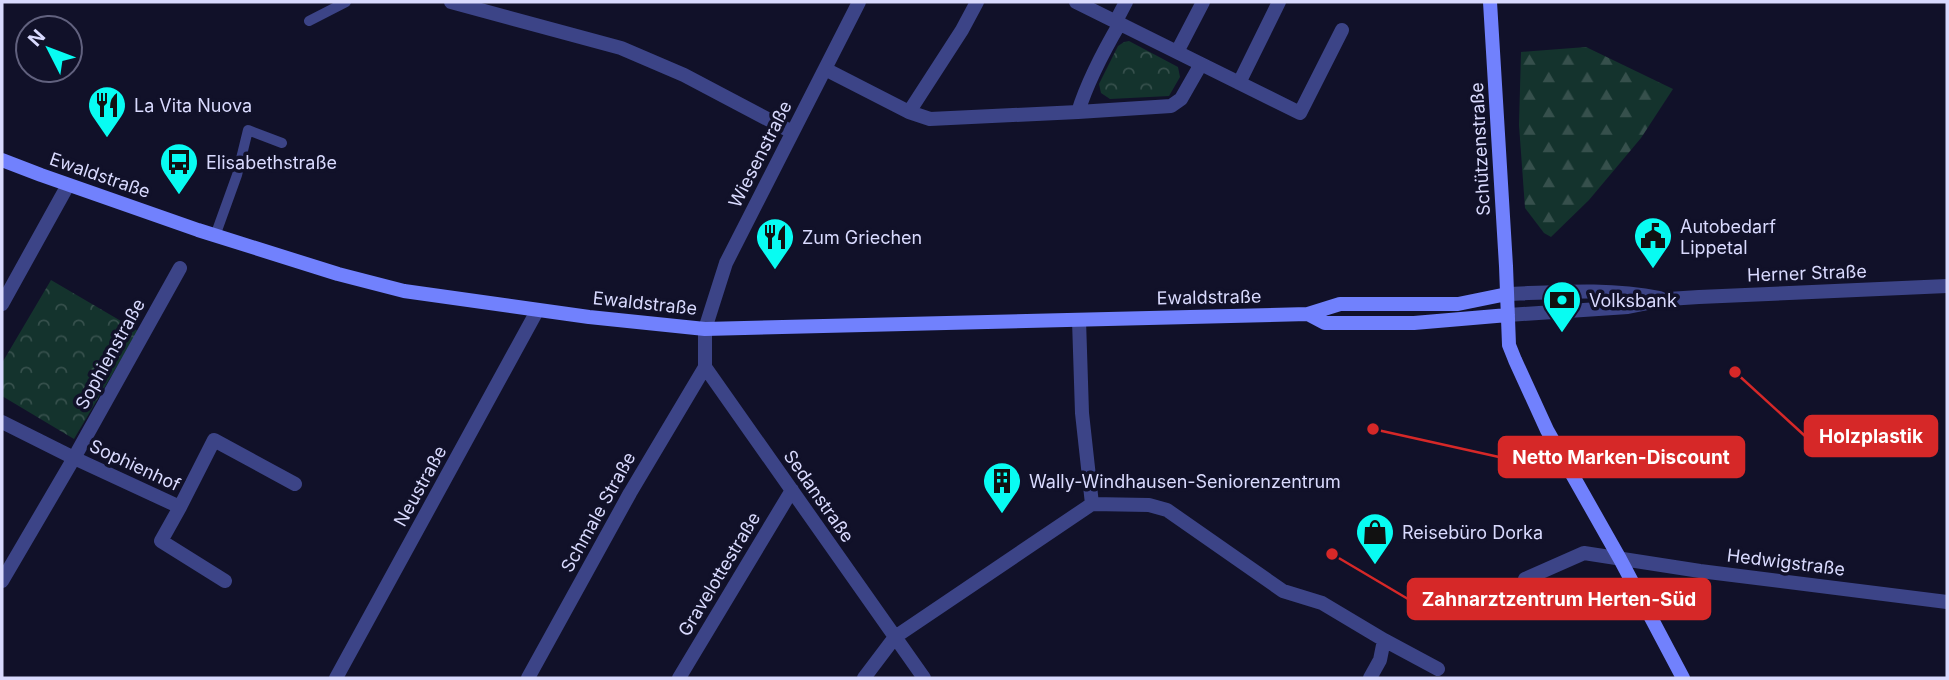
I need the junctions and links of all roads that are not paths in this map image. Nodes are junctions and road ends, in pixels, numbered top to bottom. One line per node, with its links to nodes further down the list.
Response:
1 (346, 2): 10 (lane)
2 (451, 2): 19 (street)
3 (859, 2): 15 (street, Wiesenstraße)
4 (977, 2): 17 (street)
5 (1076, 2): 11 (street)
6 (1126, 2): 11 (street)
7 (1203, 2): 13 (street)
8 (1279, 2): 16 (street)
9 (1490, 2): 26 (main road, Schützenstraße)
10 (309, 21)
11 (1118, 22): 13 (street); 18 (street)
12 (1342, 30): 16 (street)
13 (1177, 52): 14 (street)
14 (1201, 64): 16 (street); 18 (street)
15 (825, 69): 17 (street); 19 (street, Wiesenstraße)
16 (1239, 83)
17 (909, 112): 18 (street)
18 (1078, 112)
19 (792, 132): 33 (street, Wiesenstraße)
20 (282, 143): 23 (lane)
21 (2, 160): 22 (main road, Ewaldstraße)
22 (68, 185): 23 (main road, Ewaldstraße); 28 (street)
23 (215, 236): 29 (main road, Ewaldstraße)
24 (180, 268): 36 (street, Sophienstraße)
25 (1947, 286): 27 (street, Herner Straße)
26 (1507, 294): 27 (street, Herner Straße); 30 (main road, Ewaldstraße); 31 (main road)
27 (1668, 299): 31 (street, Herner Straße)
28 (2, 303)
29 (537, 311): 33 (main road, Ewaldstraße); 49 (street, Neustraße)
30 (1308, 314): 31 (main road, Ewaldstraße); 32 (main road, Ewaldstraße)
31 (1508, 314): 41 (main road)
32 (1079, 320): 33 (main road, Ewaldstraße); 39 (street)
33 (705, 328): 34 (street)
34 (705, 367): 38 (street, Sedanstraße); 50 (street, Schmale Straße)
35 (2, 422): 36 (street)
36 (74, 458): 40 (street, Sophienhof); 43 (street, Sophienstraße)
37 (295, 484): 40 (street, Sophienhof)
38 (792, 490): 46 (street, Sedanstraße); 51 (street, Gravelottestraße)
39 (1092, 504): 46 (street); 47 (street)
40 (180, 506): 44 (street, Sophienhof)
41 (1620, 559): 42 (street, Hedwigstraße); 45 (street, Hedwigstraße); 55 (main road)
42 (1525, 579)
43 (2, 581)
44 (225, 581)
45 (1947, 602)
46 (895, 637): 52 (street); 53 (street, Sedanstraße)
47 (1384, 640): 48 (street); 54 (street)
48 (1436, 674)
49 (336, 678)
50 (527, 678)
51 (680, 678)
52 (864, 678)
53 (924, 678)
54 (1370, 678)
55 (1683, 678)

